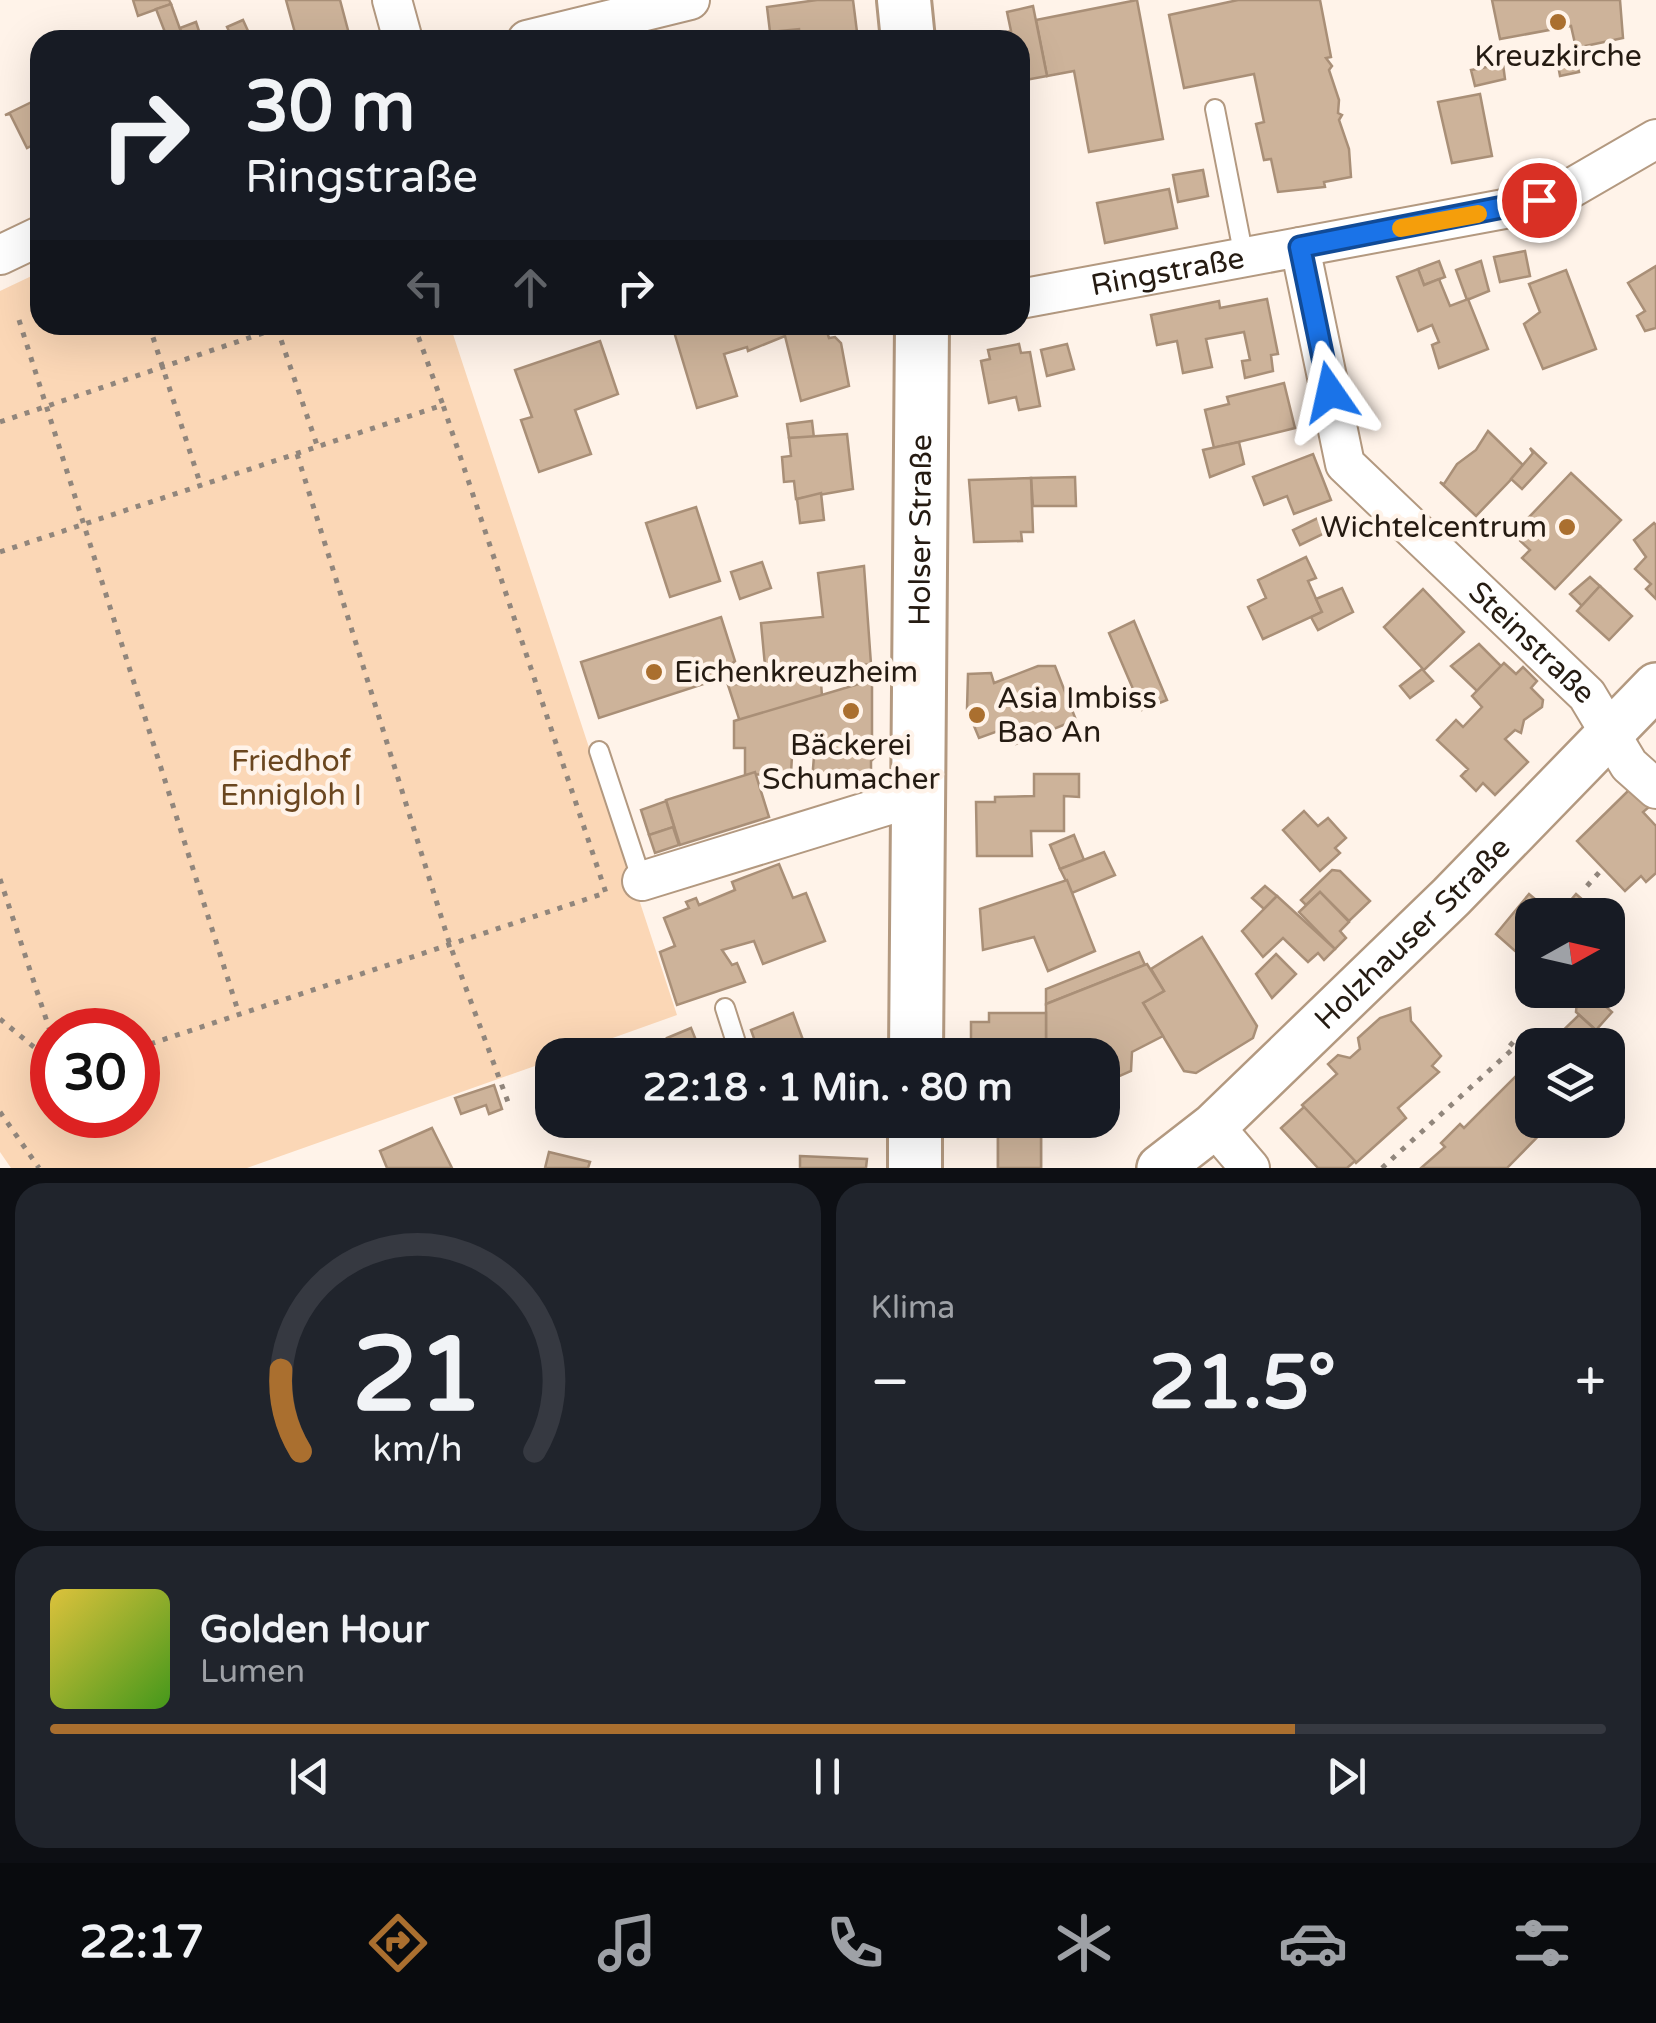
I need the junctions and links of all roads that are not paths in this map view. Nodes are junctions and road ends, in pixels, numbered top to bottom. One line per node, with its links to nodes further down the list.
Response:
1 (392, 0): 4 (street)
2 (690, 0): 5 (street)
3 (904, 0): 6 (main road)
4 (400, 30)
5 (568, 30)
6 (907, 30)
7 (1215, 110): 12 (lane)
8 (1656, 138): 10 (street, Ringstraße)
9 (30, 241): 11 (street)
10 (1300, 247): 12 (street, Ringstraße); 16 (street, Steinstraße)
11 (0, 255)
12 (1244, 257): 13 (street, Ringstraße)
13 (1030, 297)
14 (922, 335): 19 (main road, Holser Straße)
15 (1656, 686): 16 (street, Holzhauser Straße)
16 (1610, 732): 18 (street, Steinstraße); 24 (street, Holzhauser Straße)
17 (599, 752): 20 (lane)
18 (1656, 789)
19 (918, 796): 20 (street); 23 (main road, Holser Straße)
20 (642, 881)
21 (725, 1008): 22 (lane)
22 (735, 1038)
23 (916, 1038)
24 (1214, 1126): 27 (street, Holzhauser Straße); 28 (street)
25 (916, 1138): 26 (main road)
26 (915, 1168)
27 (1160, 1168)
28 (1250, 1168)

